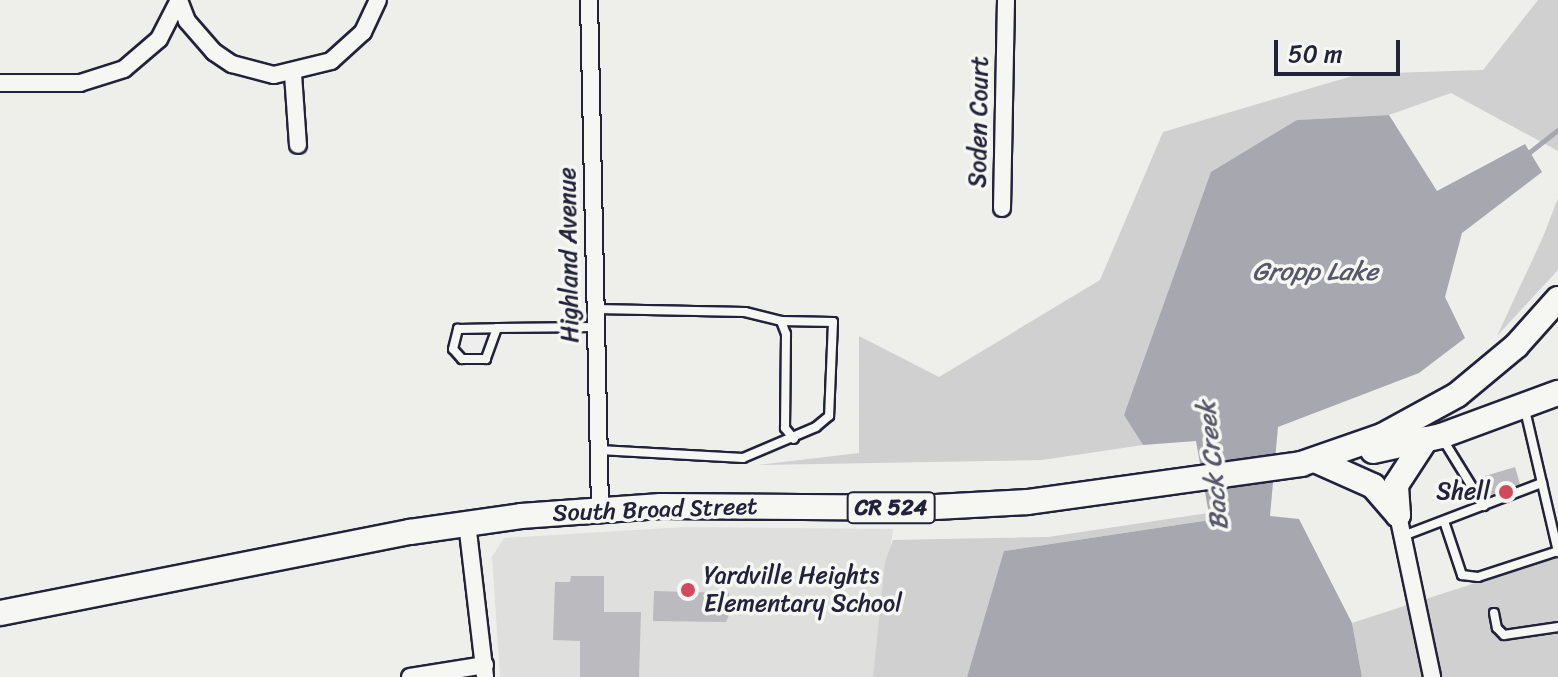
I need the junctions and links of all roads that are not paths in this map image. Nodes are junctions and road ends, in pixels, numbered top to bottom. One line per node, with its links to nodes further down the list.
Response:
1 (179, 0): 5 (street); 6 (street)
2 (378, 0): 5 (street)
3 (589, 0): 10 (street, Highland Avenue)
4 (1006, 0): 8 (street, Soden Court)
5 (293, 74): 7 (street)
6 (0, 83)
7 (298, 145)
8 (1002, 208)
9 (1558, 299): 21 (main road, South Broad Street / CR 524)
10 (595, 309): 11 (lane); 12 (street, Highland Avenue)
11 (781, 321): 19 (lane); 19 (lane)
12 (595, 327): 13 (lane); 20 (street, Highland Avenue)
13 (497, 328): 13 (lane)
14 (1558, 393): 17 (main road, South Broad Street / CR 524)
15 (1558, 400): 16 (main road)
16 (1525, 410): 17 (main road); 22 (lane)
17 (1495, 419): 18 (main road, South Broad Street / CR 524)
18 (1433, 438): 21 (main road, South Broad Street / CR 524); 23 (lane); 27 (main road)
19 (794, 439): 20 (lane)
20 (598, 450): 24 (street, Highland Avenue)
21 (1308, 462): 24 (main road, South Broad Street / CR 524); 27 (main road)
22 (1542, 483): 23 (lane); 28 (lane)
23 (1484, 506): 25 (lane)
24 (600, 509): 26 (main road, South Broad Street / CR 524)
25 (1444, 521): 27 (lane); 28 (lane)
26 (467, 523): 29 (main road, South Broad Street / CR 524); 32 (street)
27 (1400, 526): 34 (street)
28 (1558, 551)
29 (0, 613)
30 (1494, 613): 31 (lane)
31 (1558, 627)
32 (485, 671): 33 (street)
33 (410, 677)
34 (1432, 677)

